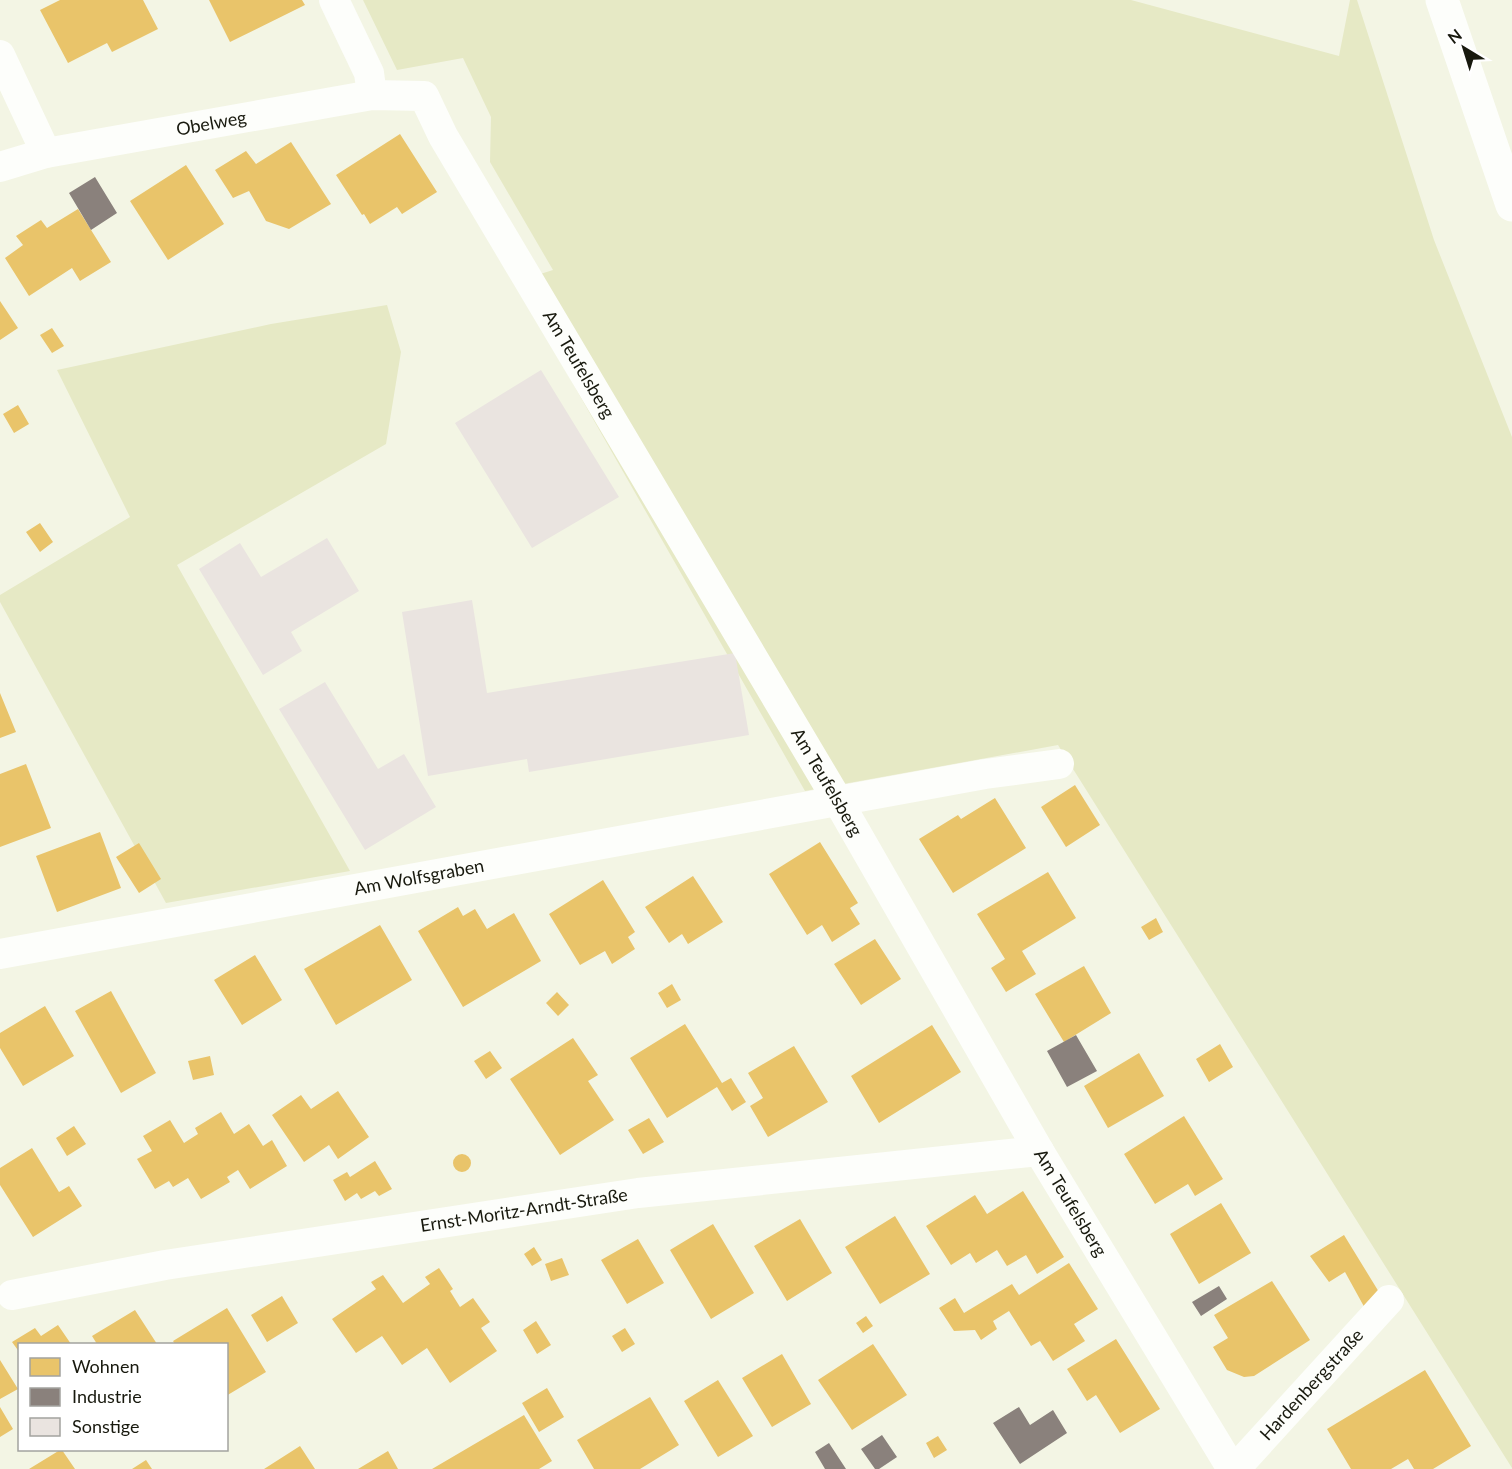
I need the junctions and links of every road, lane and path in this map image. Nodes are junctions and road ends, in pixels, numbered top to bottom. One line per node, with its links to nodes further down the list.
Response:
1 (334, 0): 4 (street)
2 (1442, 0): 8 (highway)
3 (0, 55): 6 (street)
4 (372, 95): 5 (street, Obelweg); 6 (street, Obelweg)
5 (424, 96): 10 (street, Am Teufelsberg)
6 (46, 153): 7 (street, Obelweg)
7 (0, 167)
8 (1512, 205)
9 (1059, 764): 10 (street, Am Wolfsgraben)
10 (838, 801): 11 (street, Am Wolfsgraben); 12 (street, Am Teufelsberg)
11 (0, 954)
12 (1039, 1151): 13 (street, Ernst-Moritz-Arndt-Straße); 15 (street, Am Teufelsberg)
13 (12, 1296)
14 (1389, 1300): 15 (street, Hardenbergstraße)
15 (1234, 1469)

